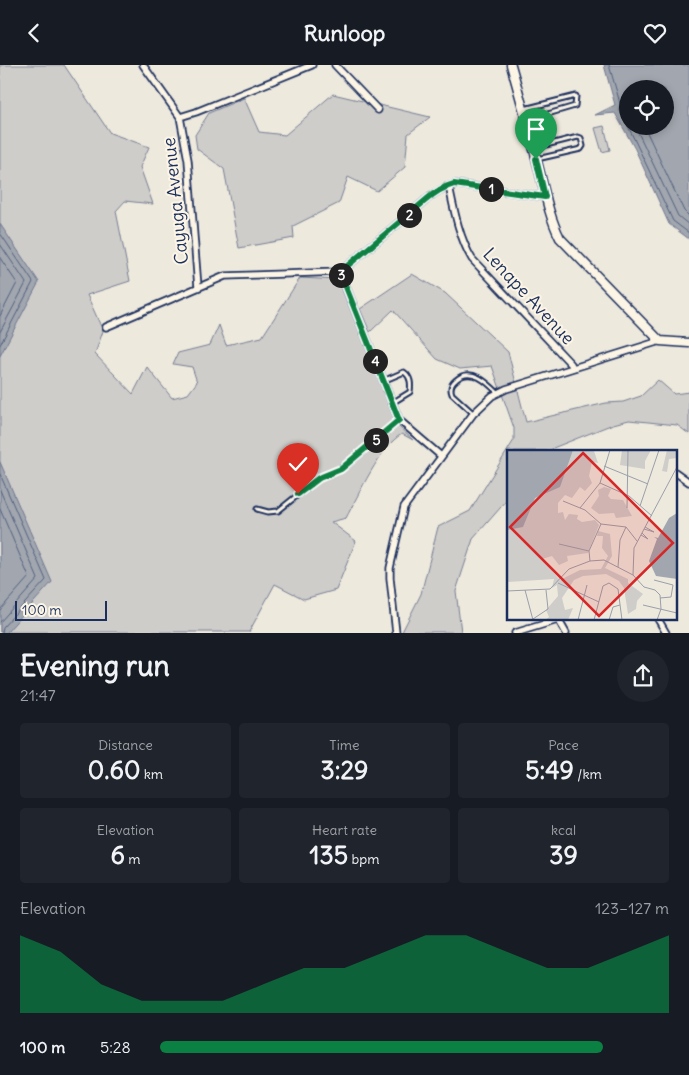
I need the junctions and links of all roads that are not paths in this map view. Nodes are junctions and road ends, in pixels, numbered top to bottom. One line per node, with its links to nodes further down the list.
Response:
1 (143, 65): 7 (street, Cayuga Avenue)
2 (312, 65): 7 (street)
3 (335, 65): 6 (street)
4 (511, 65): 5 (street)
5 (523, 109): 8 (street); 8 (lane)
6 (378, 110)
7 (180, 117): 14 (street, Cayuga Avenue)
8 (526, 120): 9 (street)
9 (534, 148): 10 (street); 10 (lane)
10 (536, 159): 12 (street)
11 (449, 185): 12 (street); 13 (street); 18 (street, Lenape Avenue)
12 (545, 197): 16 (street)
13 (340, 272): 14 (street); 19 (street)
14 (198, 287): 15 (street)
15 (106, 327)
16 (660, 341): 17 (street); 18 (street)
17 (689, 343)
18 (573, 369): 20 (street)
19 (383, 381): 21 (street); 21 (lane)
20 (498, 393): 22 (street); 22 (lane)
21 (391, 403): 23 (street)
22 (474, 414): 24 (street)
23 (399, 420): 24 (street); 27 (lane)
24 (441, 456): 31 (street)
25 (676, 472): 26 (street)
26 (689, 482)
27 (257, 509)
28 (556, 620): 32 (street)
29 (560, 620): 33 (street)
30 (659, 620): 34 (street)
31 (396, 633)
32 (516, 633)
33 (566, 633)
34 (666, 633)

